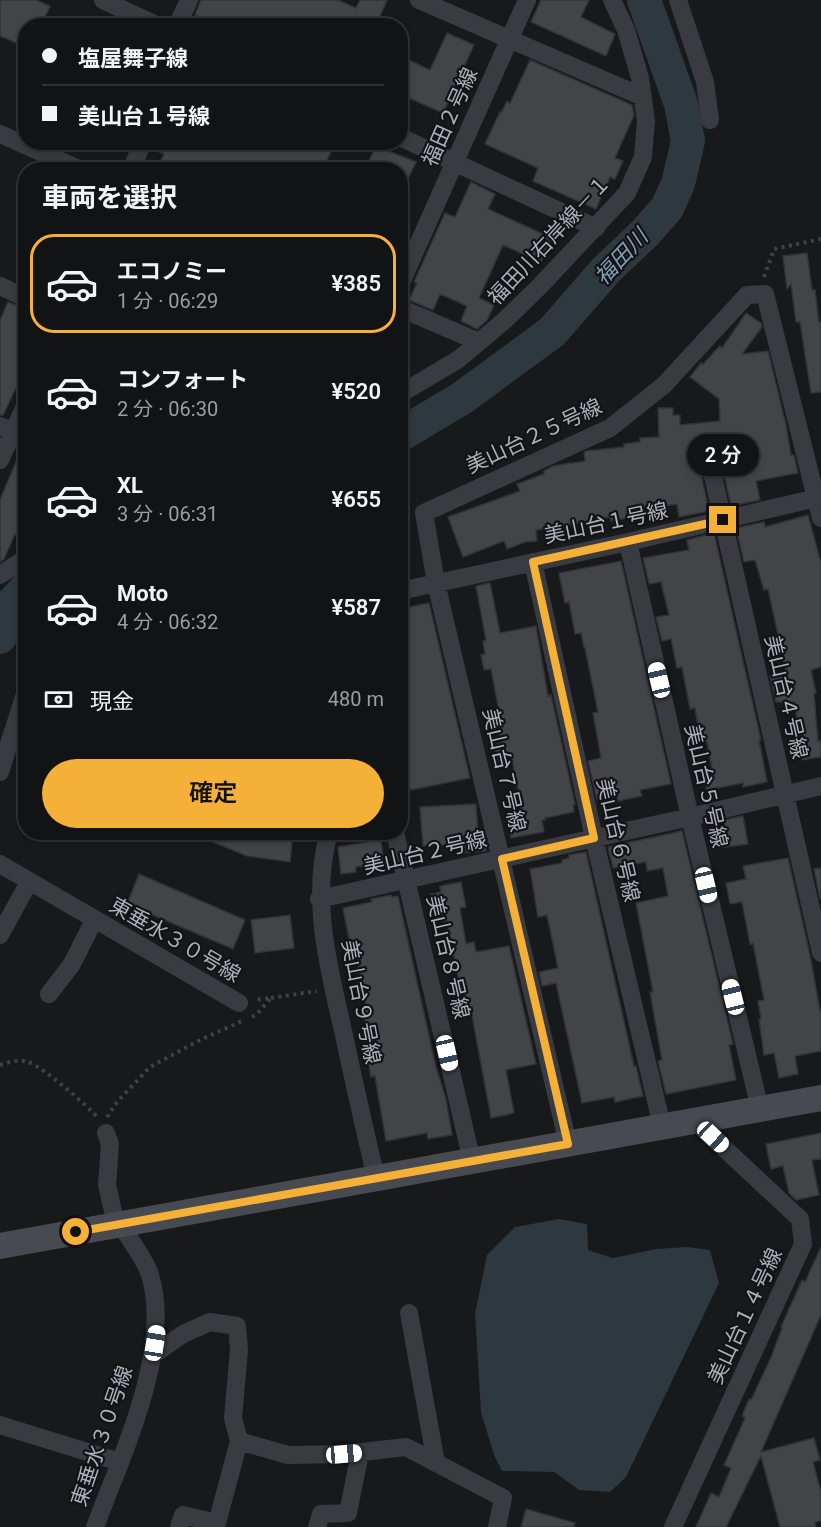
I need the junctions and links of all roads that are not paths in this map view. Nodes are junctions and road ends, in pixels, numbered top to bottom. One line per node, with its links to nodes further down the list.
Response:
1 (103, 0): 7 (street)
2 (189, 0): 8 (street)
3 (419, 0): 9 (street)
4 (527, 0): 9 (street, 福田２号線)
5 (612, 0): 10 (street, 福田川右岸線－１)
6 (678, 0): 11 (street)
7 (141, 18)
8 (181, 18)
9 (509, 39): 10 (street); 17 (street, 福田２号線)
10 (643, 97): 18 (street, 福田川右岸線－１)
11 (710, 120)
12 (0, 134): 14 (street)
13 (408, 141): 17 (street)
14 (18, 142)
15 (36, 150): 16 (street)
16 (63, 162)
17 (454, 162): 18 (street); 19 (street, 福田２号線)
18 (596, 228): 23 (street, 福田川右岸線－１)
19 (408, 267)
20 (0, 286): 21 (street)
21 (18, 294)
22 (408, 311): 23 (street)
23 (479, 342): 24 (street, 福田川右岸線－１)
24 (408, 389)
25 (13, 431): 26 (street)
26 (0, 460)
27 (710, 463): 30 (street, 美山台４号線)
28 (819, 498): 29 (street); 30 (street, 美山台１号線); 35 (street, 美山台２５号線)
29 (821, 518)
30 (723, 520): 31 (street, 美山台１号線); 40 (street, 美山台４号線)
31 (628, 542): 32 (street, 美山台１号線); 41 (street, 美山台５号線)
32 (533, 562): 35 (street, 美山台１号線); 42 (street, 美山台６号線)
33 (18, 563): 34 (street)
34 (1, 574)
35 (436, 583): 36 (street, 美山台１号線); 45 (street, 美山台７号線)
36 (408, 589)
37 (18, 716): 38 (street)
38 (0, 772)
39 (821, 786): 40 (street, 美山台２号線)
40 (785, 794): 41 (street, 美山台２号線); 52 (street, 美山台４号線)
41 (690, 817): 42 (street, 美山台２号線); 56 (street, 美山台５号線)
42 (594, 838): 45 (street, 美山台２号線); 58 (street, 美山台６号線)
43 (327, 840): 49 (street, 美山台９号線)
44 (397, 840): 47 (street, 美山台８号線)
45 (502, 859): 47 (street, 美山台２号線); 60 (street, 美山台７号線)
46 (0, 864): 48 (street, 東垂水３０号線)
47 (407, 880): 49 (street, 美山台２号線); 61 (street, 美山台８号線)
48 (29, 882): 50 (street, 東垂水３０号線); 51 (street)
49 (319, 899): 62 (street, 美山台９号線)
50 (94, 920): 53 (street); 54 (street, 東垂水３０号線)
51 (0, 935)
52 (821, 953)
53 (48, 994)
54 (238, 1003)
55 (821, 1098): 56 (street)
56 (760, 1109): 57 (street)
57 (695, 1121): 58 (street); 76 (street, 美山台１４号線)
58 (662, 1126): 60 (street)
59 (104, 1128): 63 (street, 東垂水３０号線)
60 (568, 1144): 61 (street)
61 (472, 1161): 62 (street)
62 (376, 1178): 63 (street)
63 (118, 1224): 64 (street); 66 (street, 東垂水３０号線)
64 (0, 1246)
65 (409, 1313): 71 (street)
66 (153, 1355): 68 (street); 70 (street, 東垂水３０号線)
67 (0, 1425): 70 (street)
68 (239, 1441): 69 (street); 73 (street)
69 (360, 1452): 71 (street); 74 (street)
70 (120, 1462): 72 (street, 東垂水３０号線)
71 (436, 1463): 75 (street)
72 (95, 1527)
73 (179, 1527)
74 (317, 1527)
75 (497, 1527)
76 (674, 1527)

